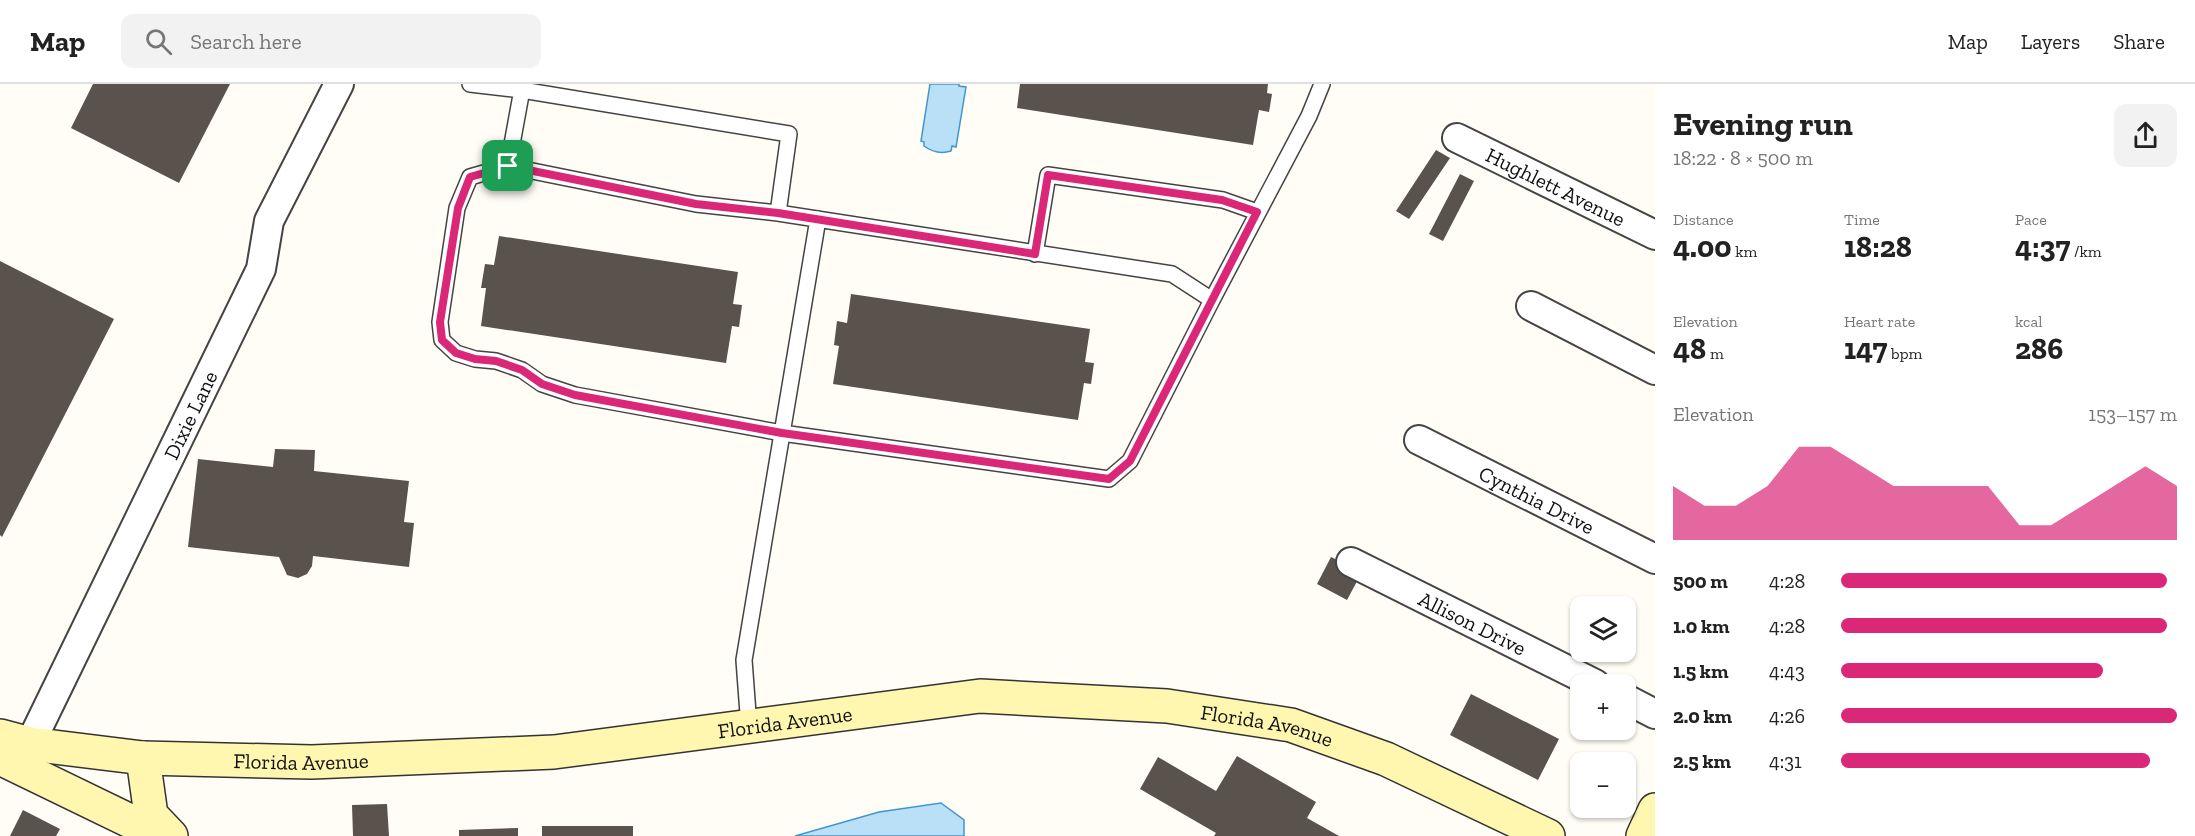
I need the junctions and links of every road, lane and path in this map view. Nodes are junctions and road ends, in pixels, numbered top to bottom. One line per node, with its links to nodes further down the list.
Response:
1 (339, 84): 23 (street, Dixie Lane)
2 (470, 84): 4 (lane)
3 (1322, 84): 7 (lane)
4 (522, 87): 6 (lane); 8 (lane)
5 (1457, 138): 10 (street, Hughlett Avenue)
6 (508, 166): 8 (lane); 15 (lane)
7 (1257, 212): 11 (lane); 12 (lane)
8 (778, 213): 9 (lane)
9 (818, 219): 11 (lane); 15 (lane)
10 (1655, 235)
11 (1035, 254): 12 (lane)
12 (1212, 300): 15 (lane)
13 (1530, 306): 14 (street)
14 (1655, 370)
15 (782, 433): 22 (lane)
16 (1419, 440): 17 (street, Cynthia Drive)
17 (1655, 559)
18 (1351, 562): 19 (street, Allison Drive)
19 (1575, 674)
20 (1636, 704): 21 (street)
21 (1655, 714)
22 (749, 727): 25 (street, Florida Avenue); 29 (street, Florida Avenue)
23 (15, 740): 25 (street, Florida Avenue)
24 (0, 758): 27 (street)
25 (142, 758): 28 (street)
26 (1655, 810): 30 (street)
27 (161, 836)
28 (171, 836)
29 (1548, 836)
30 (1643, 836)

